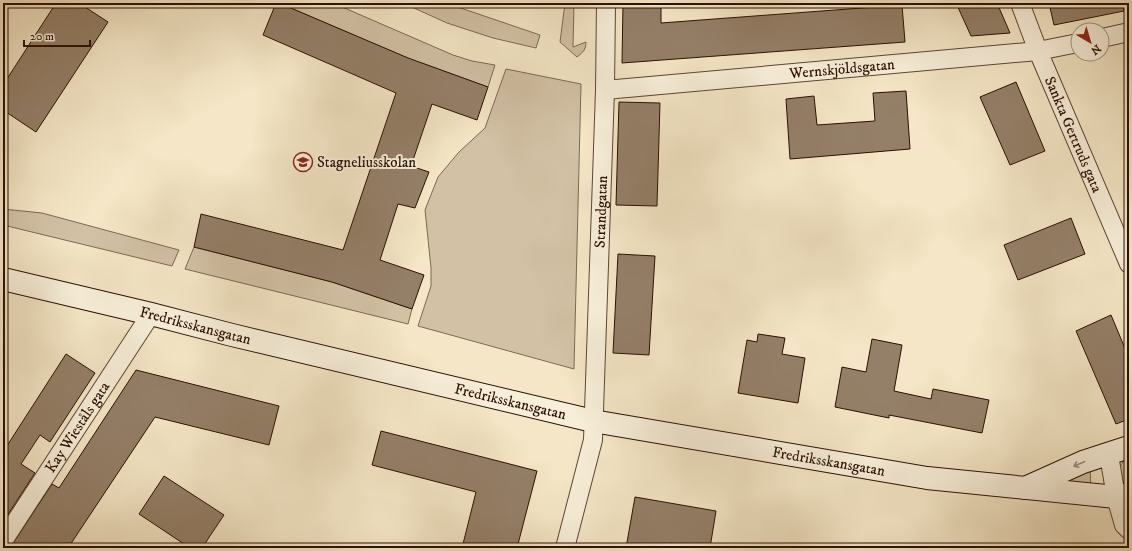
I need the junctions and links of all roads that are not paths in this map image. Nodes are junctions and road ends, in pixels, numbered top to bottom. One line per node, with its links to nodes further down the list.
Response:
1 (606, 3): 7 (street, Strandgatan)
2 (1020, 3): 6 (street, Sankta Gertruds gata)
3 (1129, 32): 4 (street)
4 (1110, 36)
5 (1070, 45): 6 (street, Wernskjöldsgatan)
6 (1038, 51): 7 (street, Wernskjöldsgatan); 8 (street, Sankta Gertruds gata)
7 (605, 90): 11 (street, Strandgatan)
8 (1129, 264)
9 (3, 279): 10 (main road, Fredriksskansgatan)
10 (151, 314): 11 (main road, Fredriksskansgatan); 17 (street, Kay Wieståls gata)
11 (593, 421): 14 (main road, Fredriksskansgatan); 18 (street, Strandgatan)
12 (1129, 447): 13 (main road)
13 (1109, 455): 14 (main road, one-way to 14); 15 (street)
14 (1024, 489): 15 (main road, Fredriksskansgatan)
15 (1122, 496): 16 (street)
16 (1129, 530)
17 (3, 541)
18 (565, 548)

